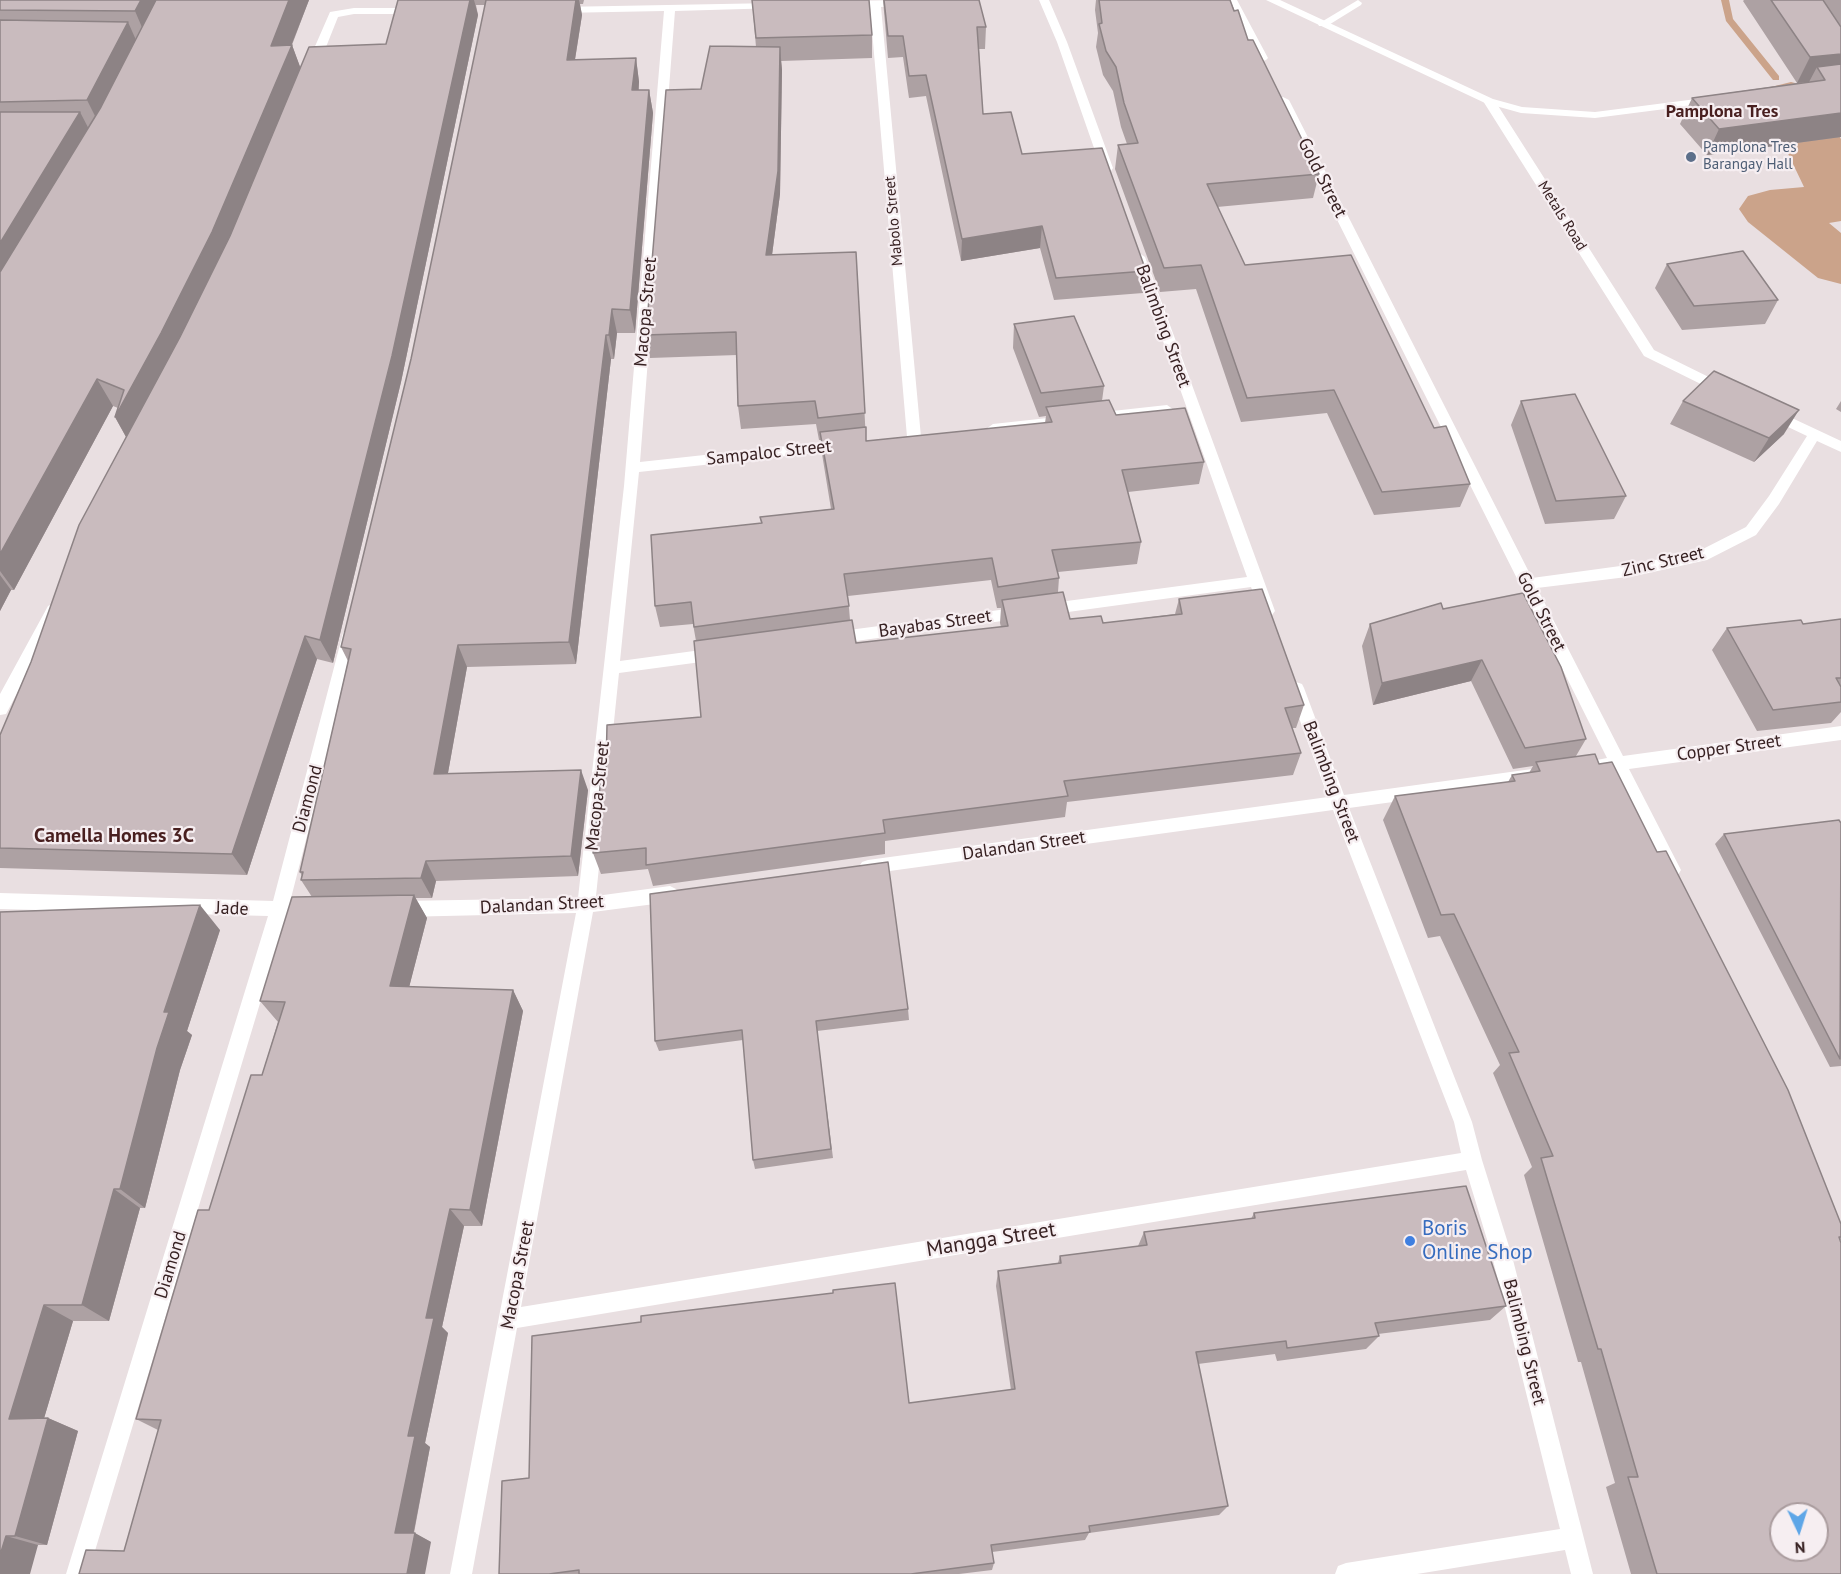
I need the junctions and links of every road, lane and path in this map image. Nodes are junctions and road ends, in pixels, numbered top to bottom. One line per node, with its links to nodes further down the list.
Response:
1 (1044, 0): 16 (street)
2 (1233, 0): 28 (street, Gold Street)
3 (1271, 0): 12 (street)
4 (920, 2): 6 (street)
5 (1357, 3): 12 (street)
6 (875, 4): 7 (street); 23 (street, Mabolo Street)
7 (841, 5)
8 (784, 6): 9 (street)
9 (670, 9): 10 (street); 26 (street, Macopa Street)
10 (543, 10)
11 (432, 11): 13 (street)
12 (1323, 24): 15 (street)
13 (306, 81)
14 (1724, 98): 15 (street)
15 (1489, 101): 18 (street, Metals Road)
16 (1112, 184)
17 (1132, 239): 19 (street, Balimbing Street)
18 (1729, 393)
19 (1192, 407): 21 (street); 27 (street, Balimbing Street)
20 (1762, 408): 22 (street)
21 (983, 430)
22 (1815, 434): 25 (street); 28 (street, Zinc Street)
23 (914, 437)
24 (855, 444): 26 (street, Sampaloc Street)
25 (1841, 447)
26 (633, 468): 34 (street, Macopa Street)
27 (1257, 581): 31 (street, Balimbing Street); 32 (street, Bayabas Street)
28 (1527, 584): 38 (street, Gold Street)
29 (59, 598): 36 (street)
30 (355, 617): 48 (street, Diamond)
31 (1272, 624)
32 (822, 639)
33 (729, 652): 34 (street)
34 (613, 668): 46 (street, Macopa Street)
35 (1292, 677): 41 (street, Balimbing Street)
36 (0, 709)
37 (1841, 733): 38 (street, Copper Street)
38 (1617, 764): 39 (street); 43 (street, Gold Street)
39 (1571, 770)
40 (1548, 773): 41 (street, Dalandan Street)
41 (1339, 803): 42 (street, Dalandan Street); 50 (street, Balimbing Street)
42 (855, 869)
43 (1677, 879)
44 (691, 891): 46 (street, Dalandan Street)
45 (0, 901): 48 (street, Jade)
46 (586, 905): 47 (street, Dalandan Street); 51 (street, Macopa Street)
47 (382, 909)
48 (279, 910): 49 (street, Jade); 53 (street, Diamond)
49 (325, 910)
50 (1472, 1160): 51 (street, Mangga Street); 52 (street, Balimbing Street)
51 (509, 1319): 54 (street, Macopa Street)
52 (1574, 1538): 55 (street); 56 (street, Balimbing Street)
53 (77, 1574)
54 (461, 1574)
55 (1346, 1574)
56 (1582, 1574)

